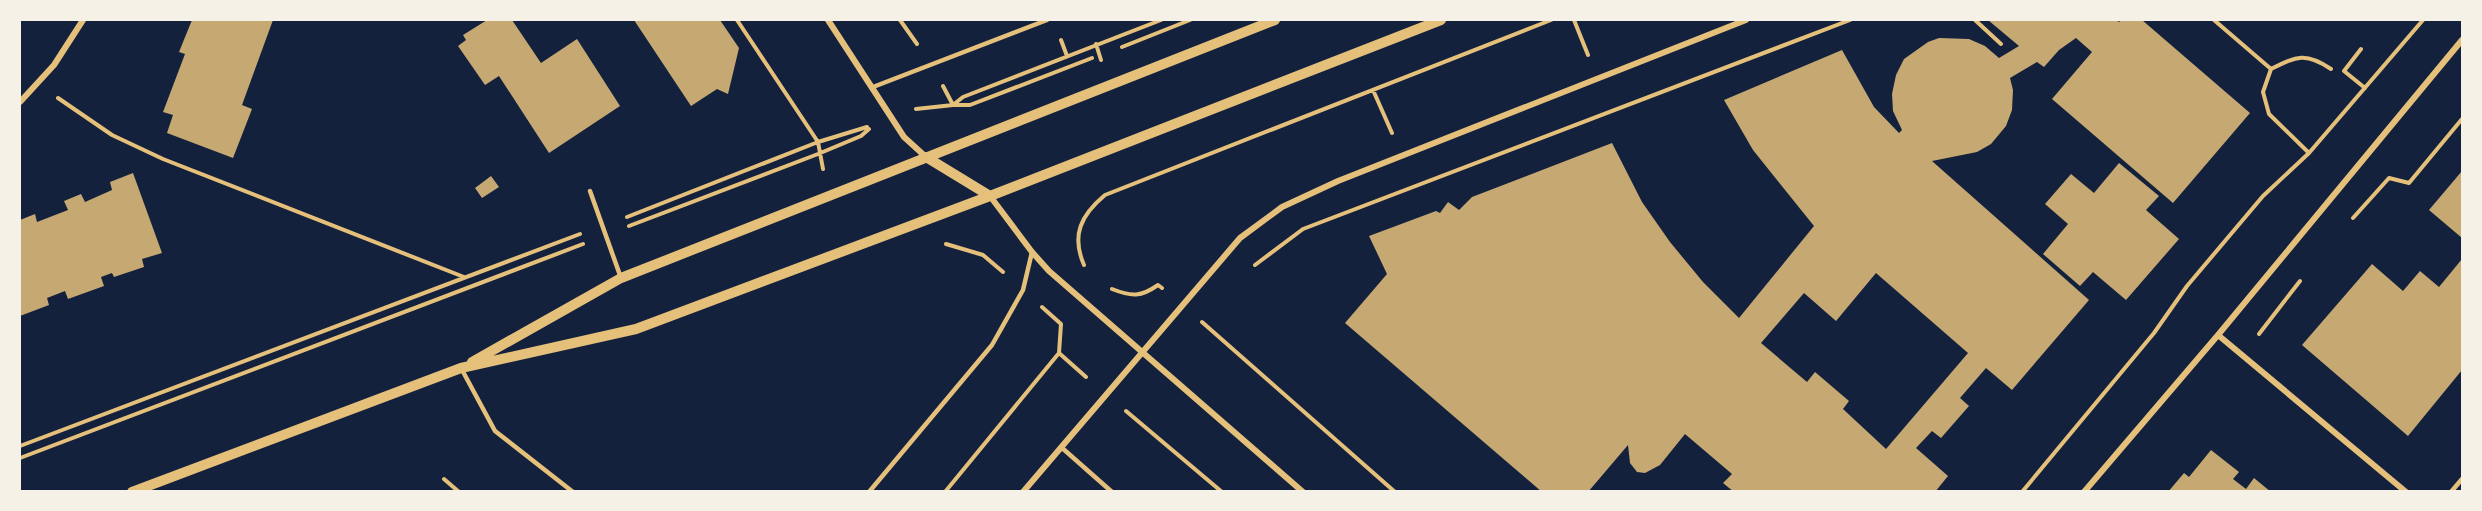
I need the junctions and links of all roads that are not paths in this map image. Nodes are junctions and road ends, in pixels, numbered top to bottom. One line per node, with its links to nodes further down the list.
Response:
1 (83, 20): 9 (street)
2 (828, 20): 8 (street)
3 (1047, 20): 8 (lane)
4 (1275, 20): 10 (street)
5 (1441, 20): 12 (street)
6 (1746, 20): 16 (street)
7 (2463, 40): 15 (street)
8 (873, 87): 10 (street)
9 (20, 102)
10 (926, 157): 12 (street); 14 (street)
11 (590, 191): 14 (lane)
12 (990, 196): 13 (street); 17 (street)
13 (1032, 252): 16 (street); 22 (lane)
14 (621, 278): 17 (street)
15 (2218, 335): 26 (street); 27 (street)
16 (1142, 351): 18 (street); 25 (street)
17 (461, 368): 20 (street); 21 (lane)
18 (1061, 447): 23 (street); 24 (lane)
19 (2463, 478): 28 (lane)
20 (132, 492)
21 (573, 492)
22 (869, 492)
23 (1023, 492)
24 (1112, 492)
25 (1303, 492)
26 (2084, 492)
27 (2406, 492)
28 (2451, 492)

